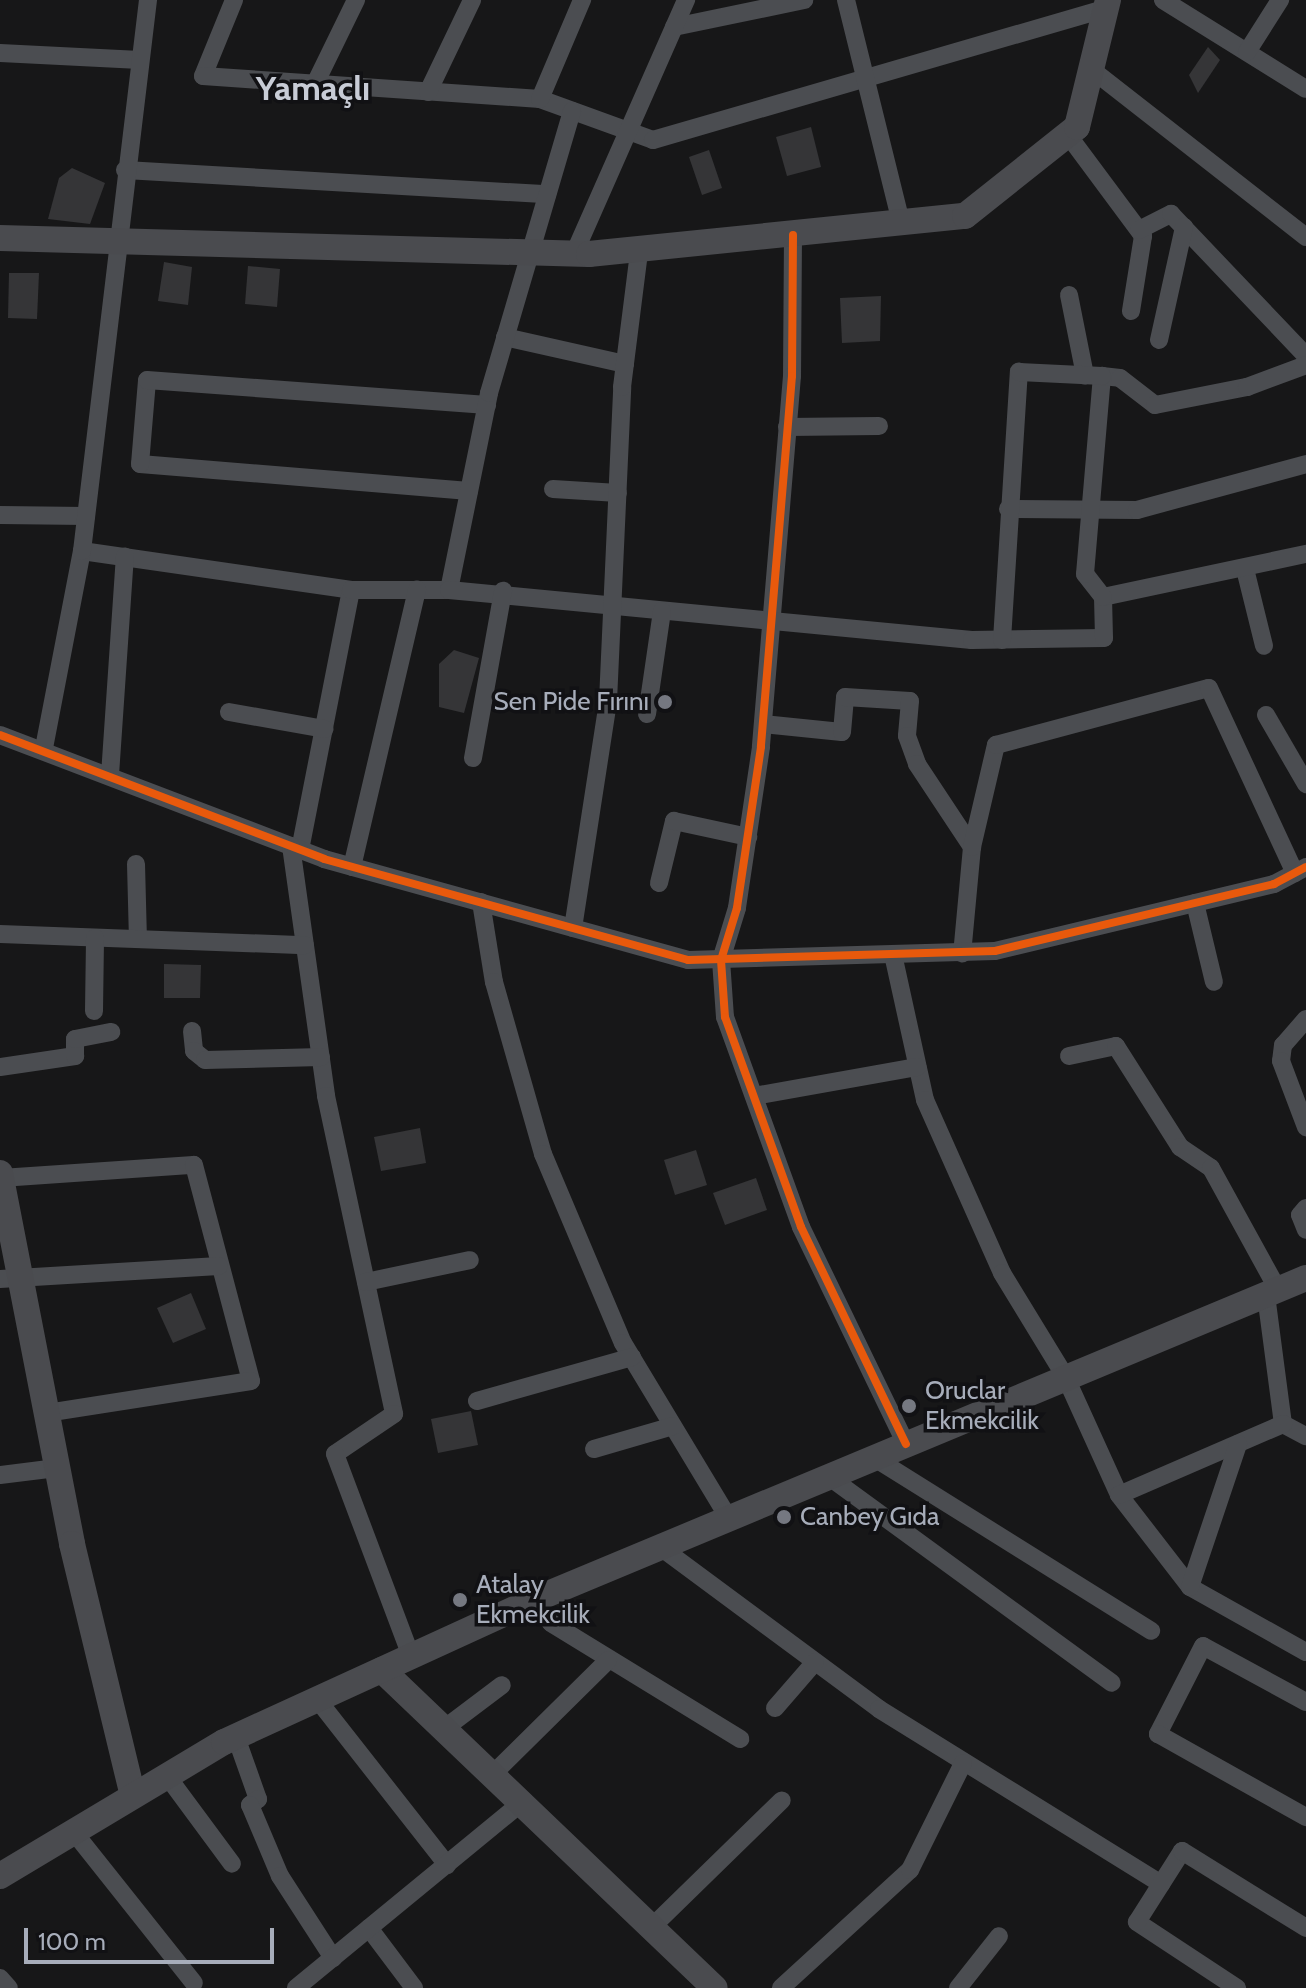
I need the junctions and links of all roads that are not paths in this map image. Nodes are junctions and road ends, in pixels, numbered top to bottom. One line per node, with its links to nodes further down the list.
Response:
1 (148, 0): 15 (street)
2 (234, 0): 18 (street)
3 (356, 0): 18 (street)
4 (472, 0): 20 (street)
5 (582, 0): 21 (street)
6 (686, 0): 12 (street)
7 (804, 0): 12 (street)
8 (846, 0): 17 (street)
9 (1163, 0): 13 (street)
10 (1280, 0): 13 (street)
11 (1095, 5): 16 (main road); 17 (street)
12 (674, 27): 23 (street)
13 (1247, 52): 19 (street)
14 (0, 53): 15 (street)
15 (140, 60): 25 (street)
16 (1091, 69): 24 (main road); 31 (street)
17 (865, 78): 23 (street); 27 (street)
18 (314, 86): 20 (street)
19 (1306, 89)
20 (428, 92): 21 (street)
21 (540, 99): 22 (street)
22 (572, 111): 23 (street); 26 (street)
23 (627, 131): 36 (street)
24 (1068, 135): 27 (main road); 29 (street)
25 (125, 170): 26 (street); 33 (street)
26 (547, 194): 34 (street)
27 (901, 223): 30 (main road)
28 (1184, 227): 29 (street); 40 (street); 41 (street)
29 (1139, 230): 38 (street)
30 (793, 235): 35 (main road); 47 (street)
31 (1306, 237)
32 (0, 238): 33 (main road)
33 (114, 239): 34 (main road); 55 (street)
34 (528, 252): 36 (main road); 39 (street)
35 (639, 252): 36 (main road); 42 (street)
36 (574, 254)
37 (1069, 295): 44 (street)
38 (1131, 311)
39 (505, 337): 42 (street); 45 (street)
40 (1159, 340)
41 (1306, 356)
42 (625, 364): 51 (street)
43 (1306, 365): 44 (street)
44 (1094, 375): 52 (street); 53 (street)
45 (487, 405): 50 (street); 50 (street)
46 (879, 426): 47 (street)
47 (787, 427): 67 (street)
48 (1306, 464): 53 (street)
49 (553, 489): 51 (street)
50 (469, 491): 62 (street)
51 (618, 493): 65 (street)
52 (1008, 509): 53 (street); 68 (street)
53 (1088, 509): 64 (street)
54 (0, 515): 55 (street)
55 (86, 516): 56 (street)
56 (82, 551): 58 (street); 76 (street)
57 (1306, 554): 59 (street)
58 (125, 557): 60 (street); 78 (street)
59 (1245, 569): 64 (street); 69 (street)
60 (351, 590): 61 (street); 74 (street)
61 (417, 590): 62 (street); 84 (street)
62 (449, 590): 63 (street)
63 (503, 591): 65 (street); 77 (street)
64 (1103, 597): 68 (street)
65 (615, 605): 66 (street); 89 (street)
66 (662, 611): 67 (street); 71 (street)
67 (768, 620): 68 (street); 73 (street)
68 (1002, 640)
69 (1264, 646)
70 (229, 712): 74 (street)
71 (647, 714)
72 (1266, 715): 79 (street)
73 (763, 724): 80 (street); 81 (street)
74 (324, 729): 82 (street)
75 (0, 735): 76 (street)
76 (44, 748): 78 (street)
77 (473, 758)
78 (110, 775): 82 (street)
79 (1306, 784)
80 (748, 837): 86 (street); 96 (street)
81 (972, 847): 85 (street); 94 (street)
82 (296, 848): 84 (street); 93 (street)
83 (136, 864): 92 (street)
84 (352, 867): 87 (street)
85 (1303, 869): 88 (street)
86 (659, 883)
87 (481, 902): 89 (street); 117 (street)
88 (1195, 903): 94 (street); 97 (street)
89 (573, 928): 96 (street)
90 (0, 934): 91 (street)
91 (95, 938): 92 (street); 98 (street)
92 (138, 939): 93 (street)
93 (305, 945): 103 (street)
94 (962, 954): 95 (street)
95 (894, 959): 96 (street); 105 (street)
96 (721, 960): 106 (street)
97 (1214, 982)
98 (94, 1011)
99 (1306, 1019): 107 (street)
100 (192, 1031): 103 (street)
101 (111, 1032): 104 (street)
102 (1069, 1056): 116 (street)
103 (321, 1057): 115 (street)
104 (0, 1067)
105 (917, 1067): 106 (street); 118 (street)
106 (754, 1096): 124 (street)
107 (1306, 1127)
108 (0, 1175): 112 (street); 114 (main road)
109 (1306, 1208): 110 (street)
110 (1306, 1230)
111 (470, 1260): 115 (street)
112 (219, 1266): 114 (street); 120 (street)
113 (1306, 1278): 116 (main road)
114 (10, 1280): 120 (main road)
115 (366, 1282): 138 (street)
116 (1272, 1292): 118 (main road); 121 (street)
117 (632, 1357): 119 (street); 122 (street)
118 (1066, 1378): 124 (main road); 131 (street)
119 (477, 1401)
120 (47, 1413): 128 (main road)
121 (1283, 1424): 123 (street); 125 (street)
122 (673, 1426): 126 (street); 132 (street)
123 (1306, 1436)
124 (906, 1444): 127 (main road)
125 (1238, 1444): 131 (street); 134 (street)
126 (594, 1449)
127 (873, 1457): 130 (main road); 136 (street)
128 (57, 1468): 129 (street); 153 (main road)
129 (0, 1475)
130 (828, 1476): 132 (main road); 142 (street)
131 (1119, 1495): 134 (street)
132 (728, 1517): 133 (main road)
133 (659, 1546): 135 (main road); 140 (street)
134 (1190, 1587): 137 (street)
135 (536, 1599): 138 (main road); 139 (street)
136 (1151, 1631)
137 (1304, 1646)
138 (411, 1656): 141 (main road)
139 (608, 1660): 149 (street); 151 (street)
140 (815, 1662): 146 (street); 150 (street)
141 (382, 1670): 144 (main road); 147 (main road)
142 (1112, 1683)
143 (502, 1685): 147 (street)
144 (317, 1699): 148 (main road); 159 (street)
145 (1306, 1702): 156 (street)
146 (775, 1708)
147 (445, 1728): 151 (main road)
148 (236, 1737): 152 (main road); 166 (street)
149 (740, 1739)
150 (963, 1763): 161 (street); 173 (street)
151 (493, 1774): 155 (main road)
152 (167, 1776): 153 (main road); 158 (street)
153 (133, 1796): 157 (main road)
154 (782, 1800): 162 (street)
155 (524, 1801): 159 (street); 162 (main road)
156 (1306, 1817)
157 (73, 1831): 160 (main road); 168 (street)
158 (232, 1864)
159 (447, 1865): 163 (street)
160 (0, 1876)
161 (1161, 1884): 164 (street); 175 (street)
162 (655, 1924): 172 (main road)
163 (369, 1928): 166 (street); 171 (street)
164 (1306, 1928)
165 (999, 1936): 174 (street)
166 (333, 1958): 170 (street)
167 (0, 1978): 169 (street)
168 (194, 1983)
169 (9, 1988)
170 (296, 1988)
171 (414, 1988)
172 (715, 1988)
173 (781, 1988)
174 (958, 1988)
175 (1237, 1988)

